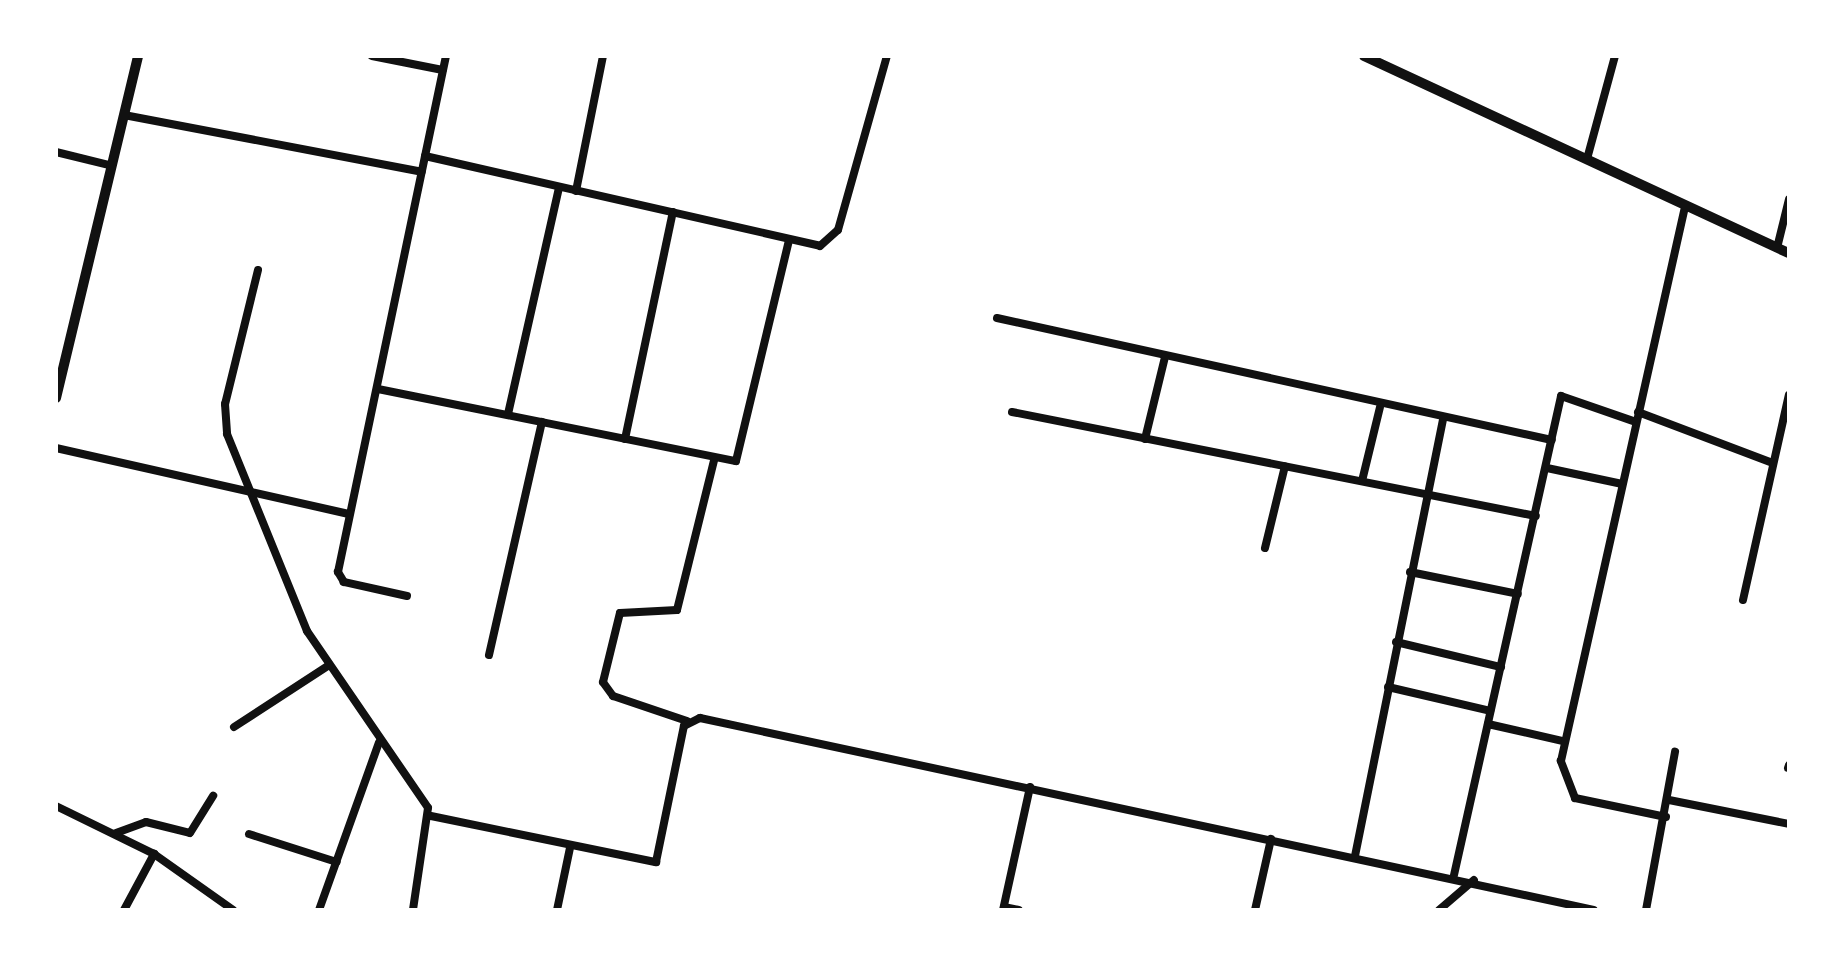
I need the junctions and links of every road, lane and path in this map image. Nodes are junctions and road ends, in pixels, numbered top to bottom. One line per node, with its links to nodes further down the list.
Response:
1 (138, 56): 9 (street)
2 (372, 56): 8 (street)
3 (446, 56): 8 (street)
4 (603, 56): 16 (street)
5 (887, 56): 20 (street)
6 (1364, 56): 12 (street)
7 (1615, 56): 12 (street)
8 (443, 70): 11 (street)
9 (124, 115): 13 (street); 14 (street)
10 (56, 152): 13 (street)
11 (425, 156): 14 (street); 15 (street)
12 (1587, 159): 18 (street)
13 (109, 165): 25 (street)
14 (422, 172): 27 (street)
15 (559, 188): 16 (street); 32 (street)
16 (576, 191): 19 (street)
17 (1789, 199): 21 (street)
18 (1684, 211): 21 (street); 33 (street)
19 (673, 212): 20 (street); 36 (street)
20 (789, 241): 40 (street)
21 (1777, 248): 22 (street)
22 (1789, 253)
23 (258, 270): 46 (street)
24 (997, 318): 26 (street)
25 (62, 348): 29 (street)
26 (1165, 357): 30 (street); 37 (street)
27 (378, 389): 32 (street); 48 (street)
28 (1789, 395): 41 (street)
29 (56, 398)
30 (1380, 407): 34 (street); 44 (street)
31 (1012, 412): 37 (street)
32 (508, 414): 35 (street)
33 (1637, 417): 38 (street); 41 (street); 45 (street)
34 (1443, 419): 38 (street); 47 (street)
35 (542, 422): 36 (street); 56 (street)
36 (625, 439): 40 (street)
37 (1145, 439): 42 (street)
38 (1552, 440): 43 (street)
39 (56, 448): 46 (street)
40 (714, 461): 61 (street)
41 (1773, 463): 54 (street)
42 (1285, 466): 44 (street); 50 (street)
43 (1547, 468): 45 (street); 49 (street)
44 (1362, 481): 47 (street)
45 (1622, 484): 64 (street)
46 (248, 490): 48 (street); 57 (street)
47 (1426, 494): 49 (street); 51 (street)
48 (348, 514): 53 (street)
49 (1536, 516): 52 (street)
50 (1265, 548)
51 (1410, 572): 52 (street); 55 (street)
52 (1518, 594): 58 (street)
53 (407, 596)
54 (1743, 600)
55 (1396, 642): 58 (street); 59 (street)
56 (489, 655)
57 (329, 665): 63 (street); 65 (street)
58 (1501, 667): 60 (street)
59 (1388, 687): 60 (street); 79 (street)
60 (1490, 711): 62 (street)
61 (687, 721): 67 (street); 77 (street)
62 (1488, 724): 64 (street); 81 (street)
63 (234, 727)
64 (1563, 741): 72 (street)
65 (379, 742): 71 (street); 80 (street)
66 (1675, 752): 69 (street)
67 (1030, 787): 76 (street); 84 (street)
68 (213, 796): 74 (street)
69 (1669, 800): 72 (street); 73 (street)
70 (56, 806): 74 (street)
71 (431, 816): 77 (street); 88 (street)
72 (1666, 817): 94 (street)
73 (1789, 824)
74 (116, 833): 78 (street)
75 (249, 834): 80 (street)
76 (1271, 839): 79 (street); 91 (street)
77 (570, 848): 89 (street)
78 (154, 854): 85 (street); 86 (street)
79 (1355, 856): 81 (street)
80 (337, 862): 87 (street)
81 (1454, 875): 82 (street)
82 (1474, 880): 83 (street); 92 (street)
83 (1553, 906): 93 (street)
84 (1003, 908): 90 (street)
85 (229, 909)
86 (124, 910)
87 (319, 910)
88 (413, 910)
89 (557, 910)
90 (1019, 910)
91 (1255, 910)
92 (1439, 910)
93 (1594, 910)
94 (1646, 910)

